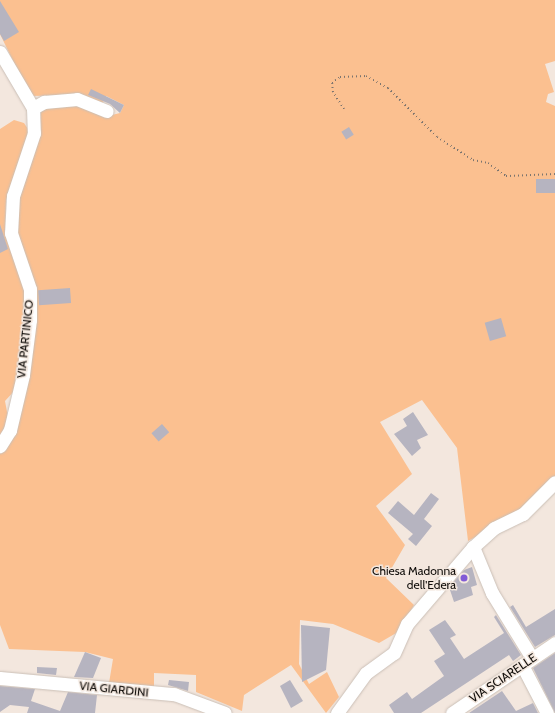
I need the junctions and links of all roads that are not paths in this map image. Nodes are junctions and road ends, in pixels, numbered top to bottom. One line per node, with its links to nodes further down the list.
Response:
1 (0, 52): 2 (street, VIA PARTINICO)
2 (33, 108): 3 (street); 4 (street, VIA PARTINICO)
3 (107, 111)
4 (0, 446)
5 (555, 482): 6 (street)
6 (473, 547): 8 (street); 11 (street)
7 (555, 643): 8 (street, VIA SCIARELLE)
8 (527, 662): 12 (street, VIA SCIARELLE); 13 (street)
9 (0, 678): 10 (street, VIA GIARDINI)
10 (225, 713)
11 (336, 713)
12 (452, 713)
13 (547, 713)

